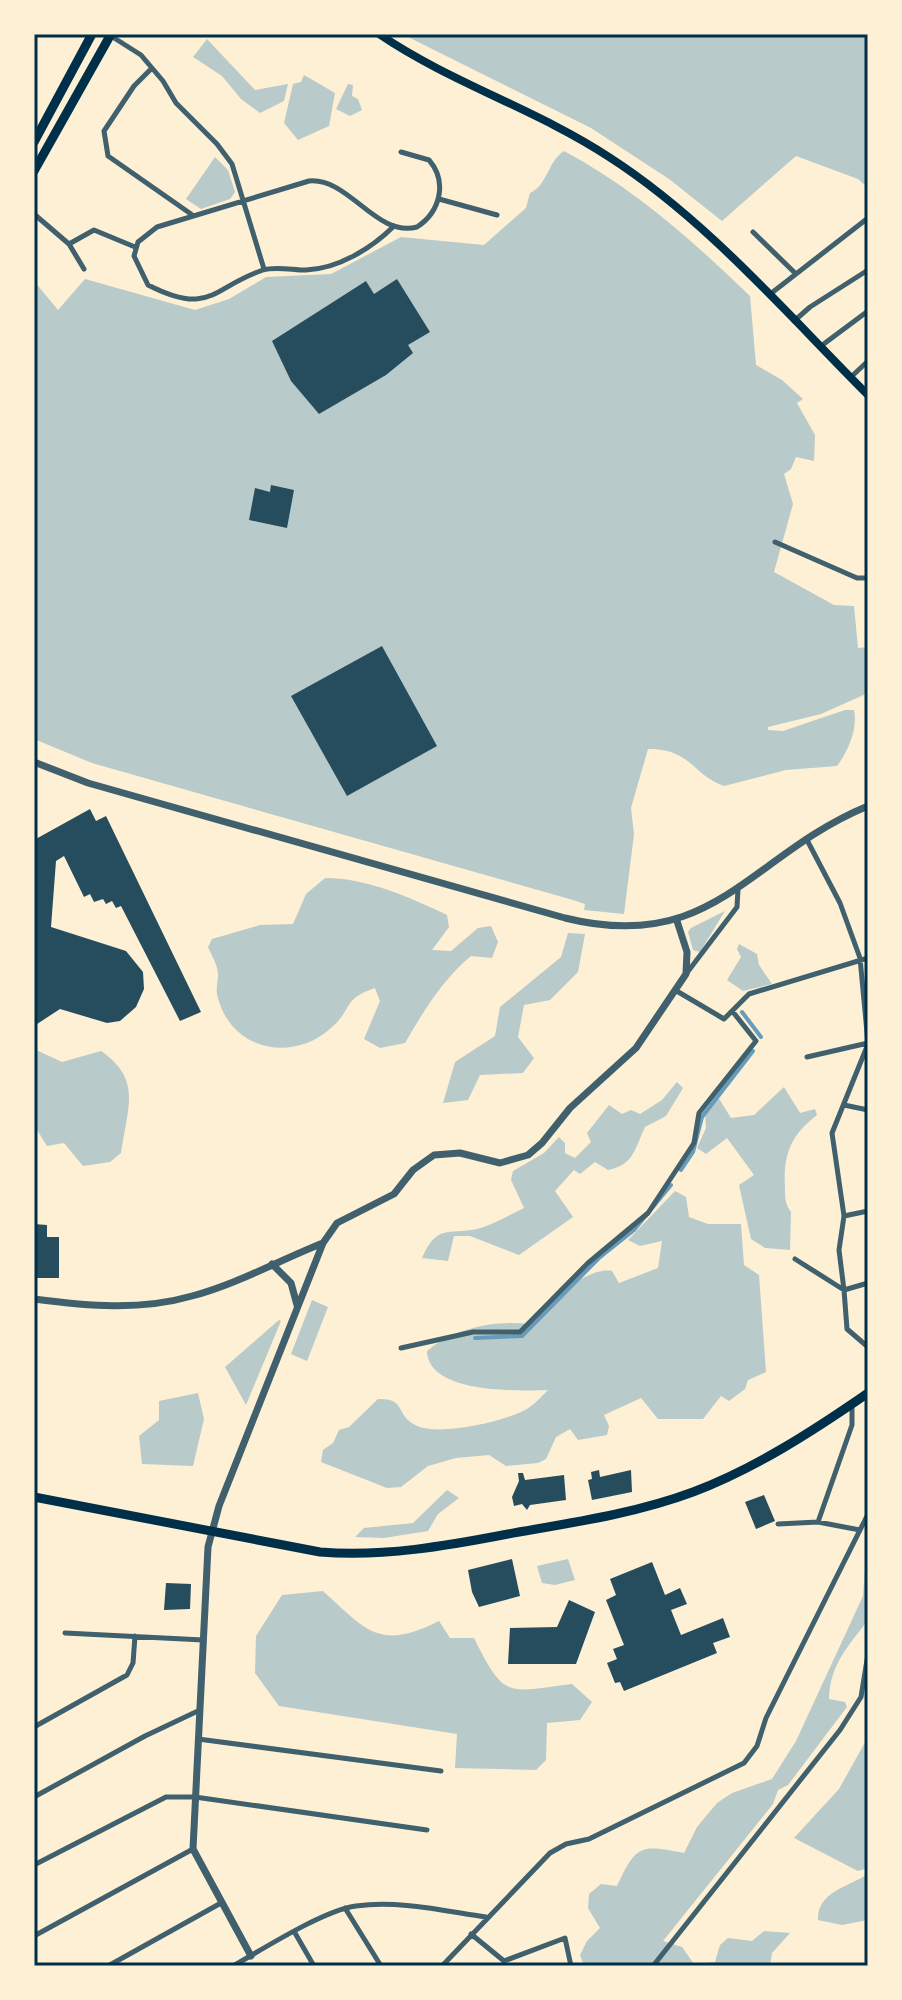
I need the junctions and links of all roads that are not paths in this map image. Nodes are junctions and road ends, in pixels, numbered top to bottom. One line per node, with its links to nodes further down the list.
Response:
1 (92, 34): 5 (main road)
2 (111, 35): 4 (street); 7 (main road)
3 (382, 35): 22 (main road)
4 (152, 68): 9 (street); 11 (street)
5 (34, 142)
6 (401, 152): 8 (street)
7 (34, 171)
8 (439, 199): 12 (street); 14 (street)
9 (245, 202): 11 (street); 14 (street); 19 (street)
10 (34, 214): 16 (street)
11 (191, 215): 17 (street)
12 (497, 215)
13 (868, 218): 21 (street)
14 (394, 226): 19 (street)
15 (753, 232): 21 (street)
16 (69, 244): 17 (street); 18 (street)
17 (135, 247): 19 (street)
18 (84, 269)
19 (264, 269)
20 (868, 270): 24 (street)
21 (796, 274): 22 (street)
22 (769, 295): 24 (main road)
23 (868, 311): 25 (street)
24 (794, 321): 25 (main road)
25 (820, 347): 27 (main road)
26 (868, 361): 27 (street)
27 (850, 377): 28 (main road)
28 (868, 395)
29 (775, 542): 30 (street)
30 (868, 578)
31 (34, 762): 35 (street)
32 (868, 806): 33 (street)
33 (807, 840): 34 (street); 36 (street)
34 (738, 889): 35 (street); 38 (street)
35 (677, 921): 38 (street)
36 (860, 958): 37 (street); 40 (street); 41 (street)
37 (868, 958)
38 (686, 974): 39 (street)
39 (675, 990): 40 (street); 47 (street)
40 (733, 1012): 55 (street)
41 (868, 1044): 42 (street); 43 (street)
42 (807, 1057)
43 (844, 1105): 44 (street); 46 (street)
44 (868, 1110)
45 (868, 1211): 46 (street)
46 (844, 1216): 51 (street)
47 (323, 1243): 49 (street); 53 (street)
48 (795, 1259): 51 (street)
49 (272, 1264): 52 (street); 53 (street)
50 (868, 1283): 51 (street)
51 (844, 1290): 54 (street)
52 (34, 1299)
53 (294, 1319): 63 (street)
54 (868, 1347)
55 (401, 1348)
56 (868, 1393): 57 (main road)
57 (852, 1404): 60 (street); 63 (main road)
58 (34, 1497): 63 (main road)
59 (868, 1514): 62 (street)
60 (818, 1522): 61 (street); 62 (street)
61 (778, 1524)
62 (860, 1530): 79 (street)
63 (211, 1532): 66 (street)
64 (65, 1633): 65 (street)
65 (135, 1636): 66 (street); 69 (street)
66 (203, 1640): 68 (street)
67 (868, 1654): 90 (street)
68 (200, 1710): 70 (street); 72 (street)
69 (34, 1727)
70 (198, 1739): 71 (street); 73 (street)
71 (441, 1771)
72 (34, 1797)
73 (195, 1797): 74 (street); 75 (street); 76 (street)
74 (427, 1830)
75 (193, 1849): 77 (street); 82 (street)
76 (34, 1865)
77 (221, 1903): 83 (street); 84 (street)
78 (345, 1908): 79 (street); 80 (street); 87 (street)
79 (487, 1917): 81 (street)
80 (295, 1933): 83 (street); 86 (street)
81 (471, 1934): 88 (street); 89 (street)
82 (34, 1936)
83 (251, 1956): 85 (street)
84 (108, 1966)
85 (233, 1966)
86 (314, 1966)
87 (381, 1966)
88 (442, 1966)
89 (571, 1966)
90 (653, 1966)

